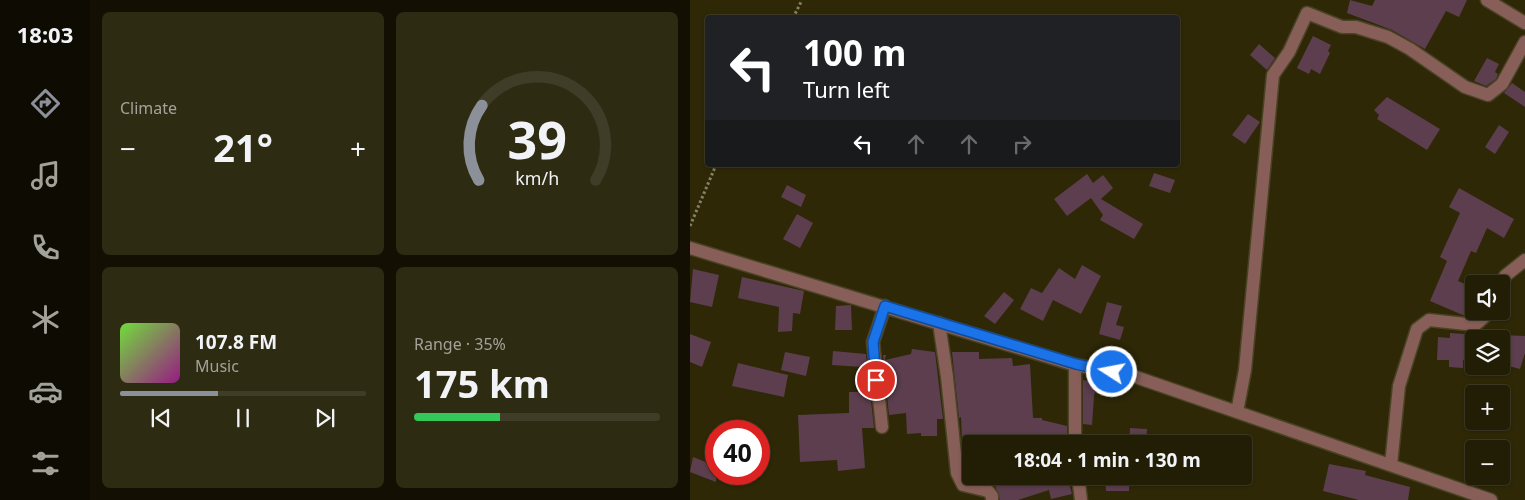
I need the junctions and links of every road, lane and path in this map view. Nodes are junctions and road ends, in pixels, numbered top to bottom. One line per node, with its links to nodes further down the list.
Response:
1 (802, 0): 3 (path)
2 (1487, 0): 4 (street)
3 (794, 15)
4 (1525, 23)
5 (1525, 42): 15 (street)
6 (715, 167): 7 (path)
7 (690, 226)
8 (690, 248): 11 (street)
9 (1525, 260): 10 (street)
10 (1507, 275)
11 (885, 306): 13 (street); 16 (street)
12 (1481, 320): 18 (street)
13 (939, 323): 14 (street); 20 (street)
14 (1076, 364): 15 (street); 17 (street)
15 (1237, 412): 18 (street)
16 (882, 427)
17 (1075, 435)
18 (1392, 465): 22 (street)
19 (1079, 485): 21 (street)
20 (992, 500)
21 (1081, 500)
22 (1491, 500)

